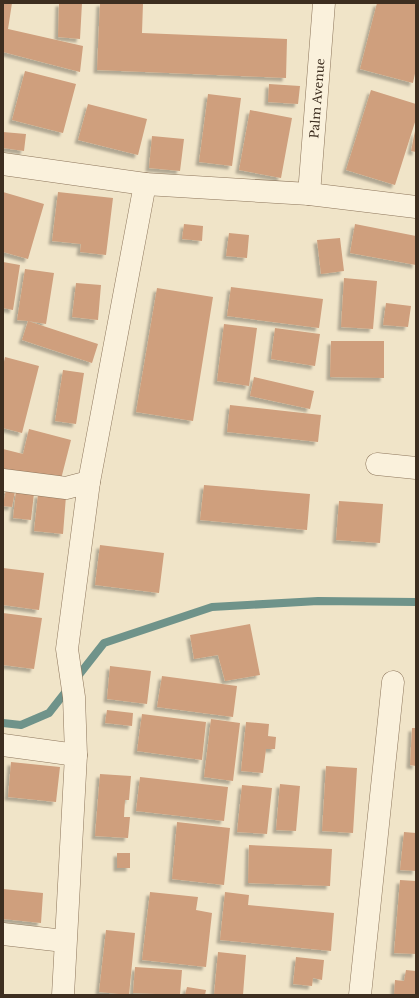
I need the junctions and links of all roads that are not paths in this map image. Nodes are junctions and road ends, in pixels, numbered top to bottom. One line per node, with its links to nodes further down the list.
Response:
1 (324, 3): 4 (street, Palm Avenue)
2 (3, 164): 3 (street)
3 (145, 184): 4 (street); 9 (street)
4 (309, 194): 5 (street)
5 (416, 207)
6 (378, 464): 7 (street)
7 (416, 468)
8 (3, 480): 9 (street)
9 (90, 482): 12 (street)
10 (393, 682): 16 (street)
11 (3, 745): 12 (street)
12 (76, 755): 14 (street)
13 (3, 934): 14 (street)
14 (64, 941): 15 (street)
15 (63, 995)
16 (360, 995)

